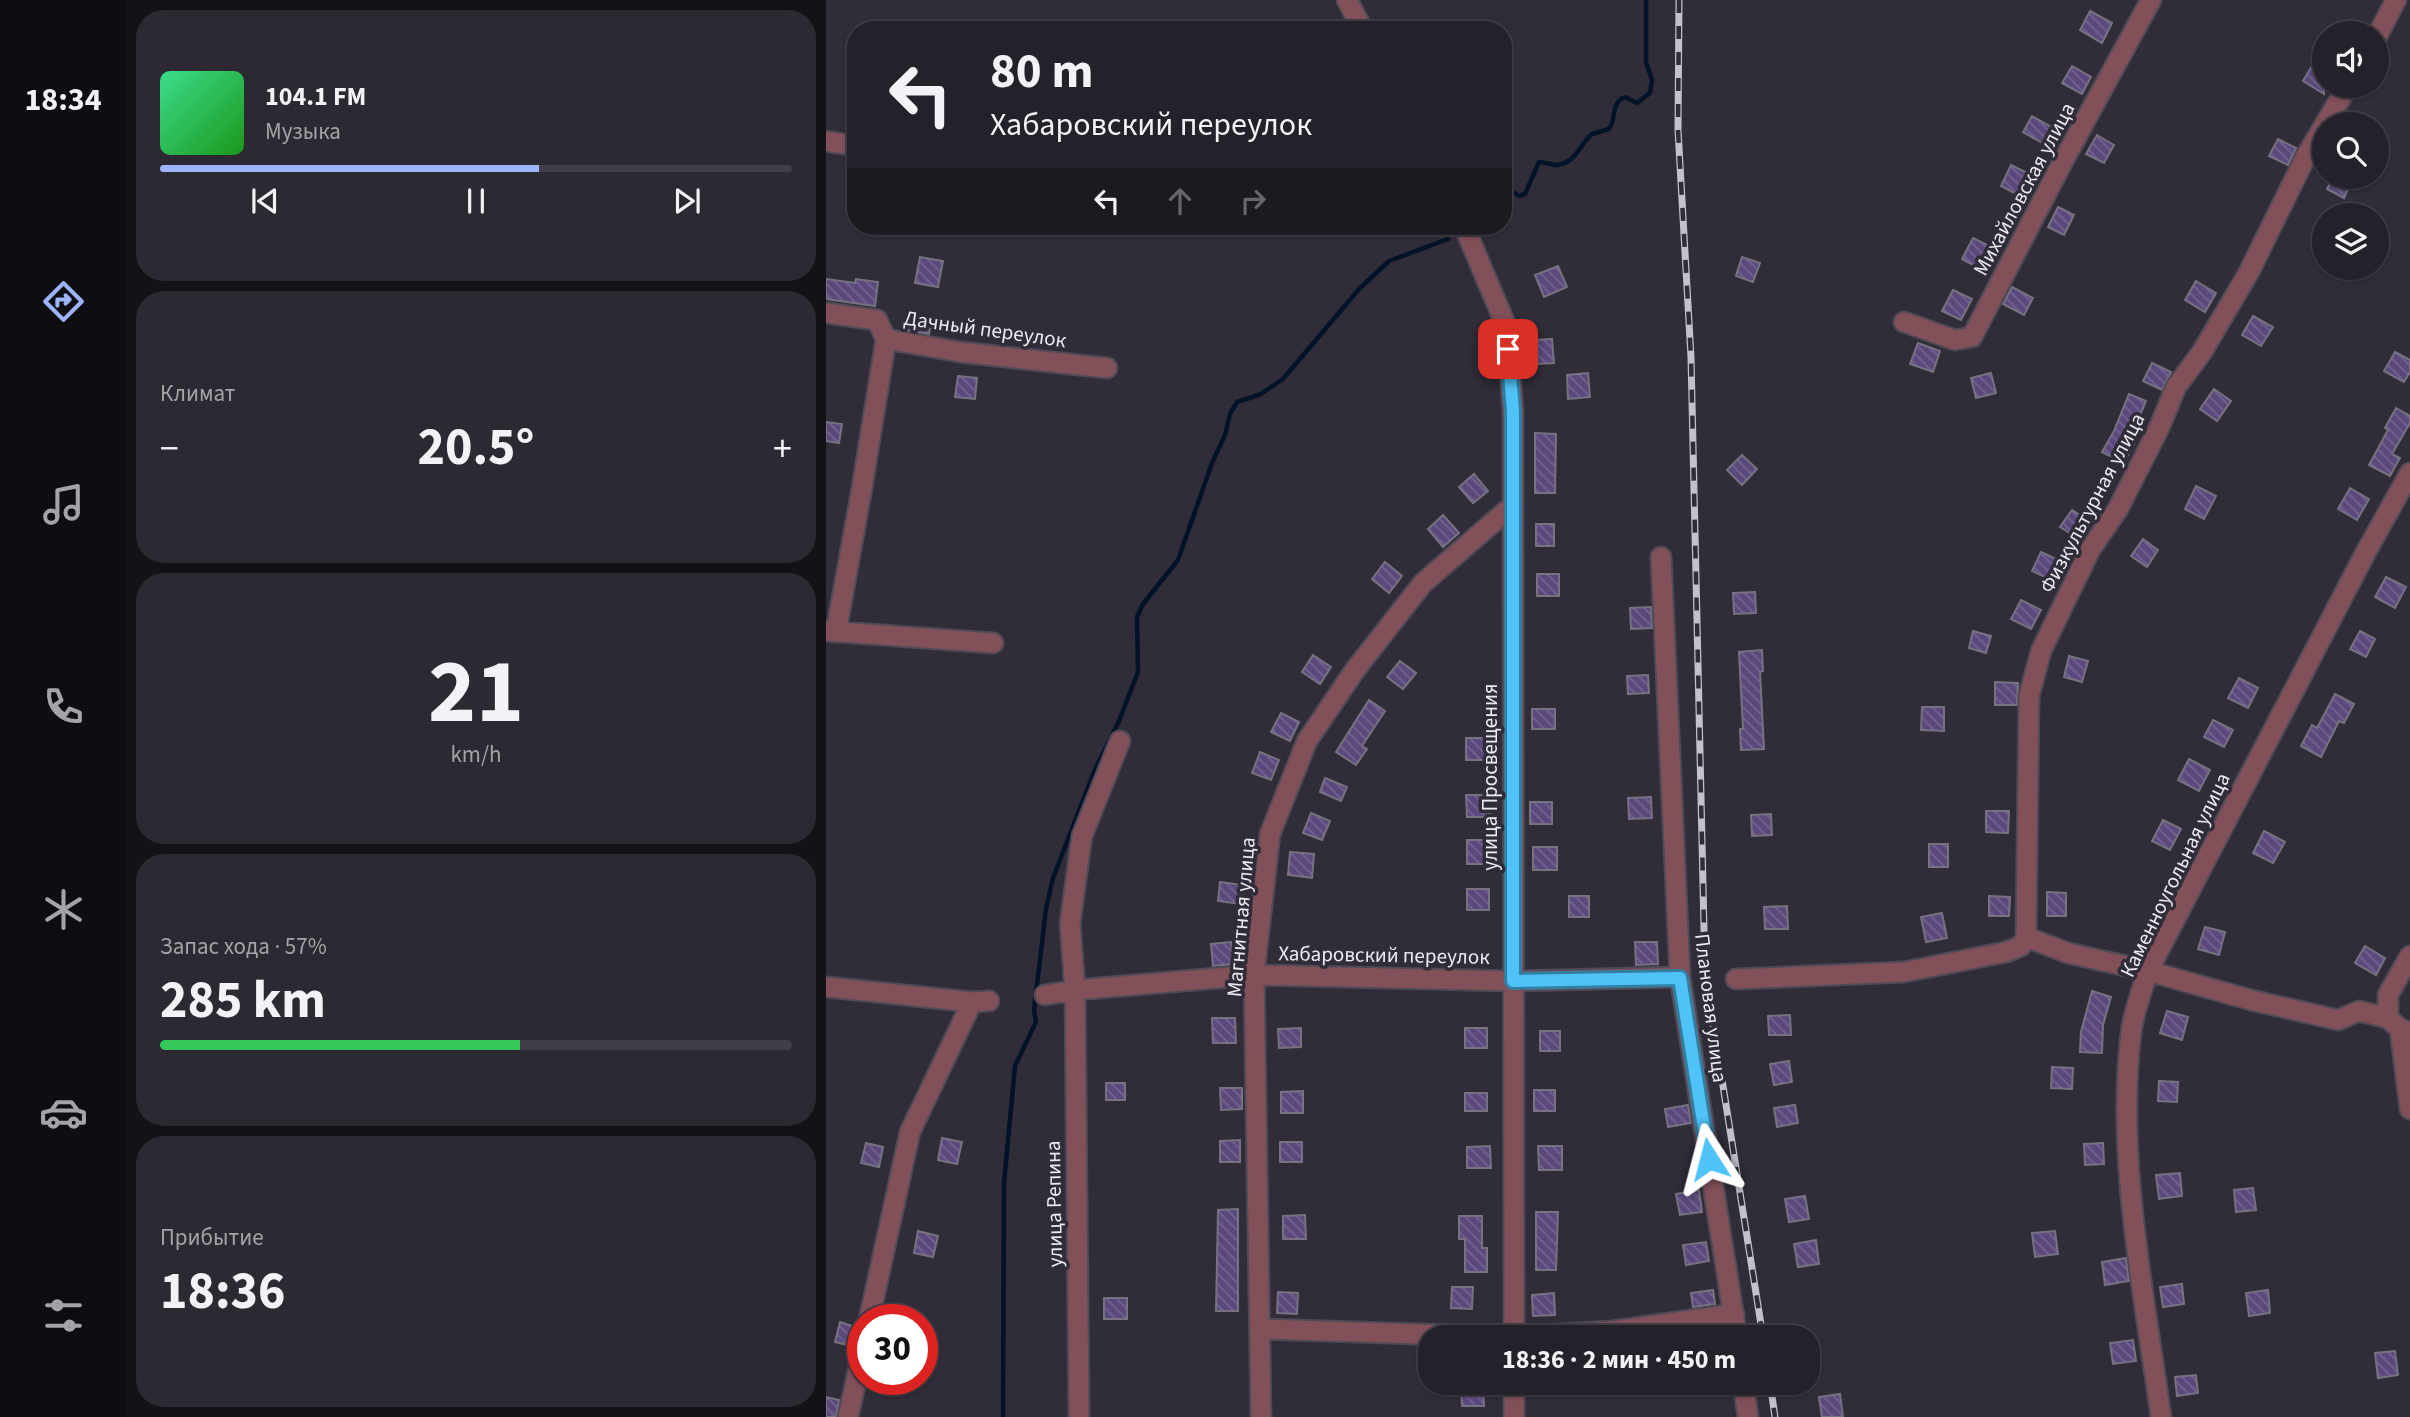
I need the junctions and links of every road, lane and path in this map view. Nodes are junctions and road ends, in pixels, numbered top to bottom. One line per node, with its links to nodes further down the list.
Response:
1 (1347, 0): 4 (street)
2 (2151, 0): 11 (street, Михайловская улица)
3 (2396, 0): 5 (street)
4 (1358, 21)
5 (2385, 21)
6 (826, 141): 7 (street)
7 (847, 144)
8 (2312, 146): 20 (street, Физкультурная улица)
9 (1468, 235): 15 (street, улица Просвещения)
10 (826, 313): 12 (street, Дачный переулок)
11 (1904, 322)
12 (886, 339): 13 (street, Дачный переулок); 17 (street)
13 (1107, 368)
14 (2410, 473): 22 (street, Каменноугольная улица)
15 (1512, 506): 23 (street, Магнитная улица); 26 (street, улица Просвещения)
16 (1661, 556): 24 (street, Плановая улица)
17 (831, 632): 18 (street)
18 (993, 643)
19 (1120, 741): 28 (street, улица Репина)
20 (2026, 937): 22 (street); 25 (street)
21 (2410, 956): 30 (street)
22 (2148, 971): 30 (street); 47 (street, Каменноугольная улица)
23 (1254, 975): 26 (street, Хабаровский переулок); 28 (street, Хабаровский переулок); 37 (street, Магнитная улица)
24 (1680, 978): 26 (street, Хабаровский переулок); 33 (street, Плановая улица)
25 (1736, 979)
26 (1513, 981): 34 (street, улица Просвещения)
27 (826, 987): 32 (street)
28 (1075, 990): 29 (street, Хабаровский переулок); 43 (street, улица Репина)
29 (1045, 995)
30 (2399, 1026): 31 (street)
31 (2410, 1109)
32 (872, 1304)
33 (1734, 1314): 35 (street); 36 (street, Плановая улица)
34 (1514, 1325)
35 (1656, 1325)
36 (1735, 1325)
37 (1260, 1329): 38 (street); 44 (street, Магнитная улица)
38 (1418, 1334)
39 (853, 1395): 42 (street)
40 (1514, 1395): 45 (street)
41 (1745, 1395): 46 (street)
42 (848, 1417)
43 (1079, 1417)
44 (1261, 1417)
45 (1514, 1417)
46 (1748, 1417)
47 (2161, 1417)

